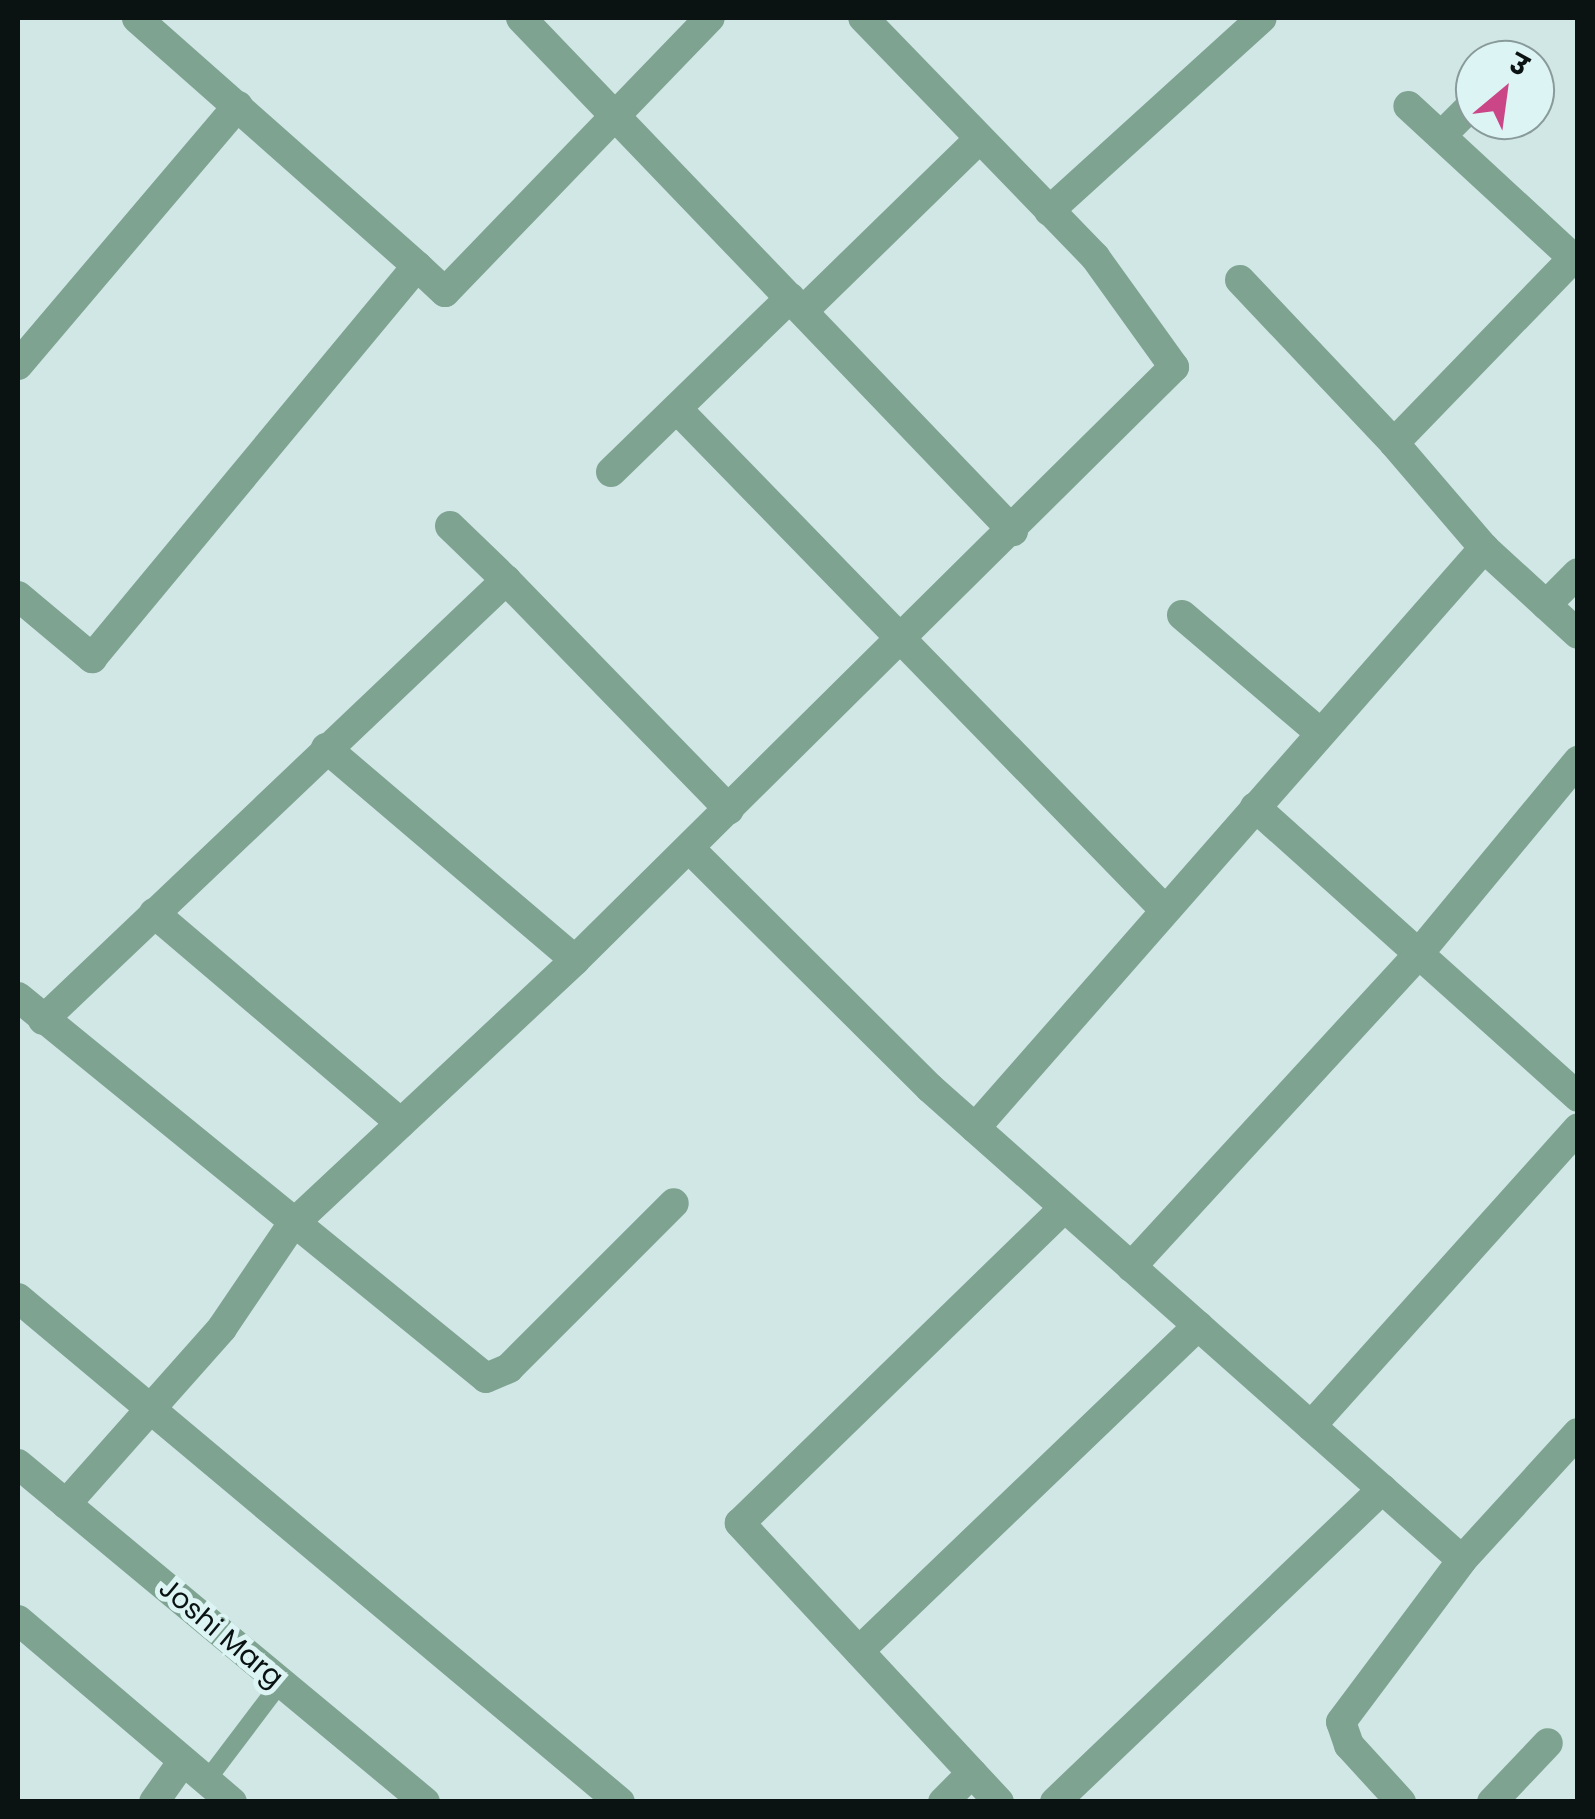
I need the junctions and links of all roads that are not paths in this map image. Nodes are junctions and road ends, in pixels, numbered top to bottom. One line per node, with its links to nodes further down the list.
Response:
1 (138, 18): 6 (street)
2 (521, 18): 8 (street)
3 (710, 18): 8 (street)
4 (864, 18): 11 (street)
5 (1262, 18): 12 (street)
6 (238, 106): 14 (street); 17 (street)
7 (1408, 106): 10 (street)
8 (612, 113): 14 (street); 16 (street)
9 (1455, 122): 10 (street)
10 (1442, 135): 13 (street)
11 (978, 140): 12 (street); 16 (street)
12 (1049, 210): 22 (street)
13 (1576, 256): 19 (street)
14 (417, 266): 26 (street)
15 (1240, 280): 19 (street)
16 (797, 304): 18 (street); 22 (street)
17 (18, 365)
18 (678, 410): 20 (street); 30 (street)
19 (1394, 443): 23 (street)
20 (612, 472)
21 (450, 526): 25 (street)
22 (1013, 531): 30 (street)
23 (1484, 548): 27 (street); 31 (street)
24 (1578, 573): 27 (street)
25 (506, 580): 32 (street); 35 (street)
26 (18, 596)
27 (1546, 605): 29 (street)
28 (1182, 615): 31 (street)
29 (1578, 634)
30 (898, 644): 35 (street); 37 (street)
31 (1320, 733): 34 (street)
32 (326, 748): 38 (street); 40 (street)
33 (1578, 761): 39 (street)
34 (1255, 806): 37 (street); 39 (street)
35 (729, 809): 36 (street)
36 (689, 848): 40 (street); 45 (street)
37 (1162, 908): 45 (street)
38 (154, 913): 42 (street); 44 (street)
39 (1415, 958): 43 (street); 50 (street)
40 (575, 960): 44 (street)
41 (18, 997): 42 (street)
42 (43, 1020): 49 (street)
43 (1578, 1097)
44 (401, 1124): 49 (street)
45 (975, 1128): 48 (street)
46 (1578, 1128): 54 (street)
47 (674, 1203): 49 (street)
48 (1064, 1208): 50 (street); 61 (street)
49 (291, 1226): 53 (street)
50 (1131, 1267): 52 (street)
51 (18, 1298): 53 (street)
52 (1198, 1326): 54 (street); 61 (street)
53 (154, 1411): 58 (street); 69 (street)
54 (1311, 1426): 57 (street)
55 (1578, 1434): 59 (street)
56 (18, 1464): 58 (street, Joshi Marg)
57 (1383, 1489): 59 (street); 72 (street)
58 (66, 1504): 62 (street, Joshi Marg)
59 (1462, 1560): 73 (street)
60 (18, 1620): 64 (street)
61 (859, 1651): 65 (street)
62 (280, 1682): 64 (lane); 68 (street, Joshi Marg)
63 (1548, 1743): 74 (street)
64 (195, 1771): 66 (street); 67 (street)
65 (972, 1773): 70 (street); 71 (street)
66 (154, 1802)
67 (232, 1802)
68 (425, 1802)
69 (620, 1802)
70 (943, 1802)
71 (999, 1802)
72 (1055, 1802)
73 (1401, 1802)
74 (1492, 1802)

